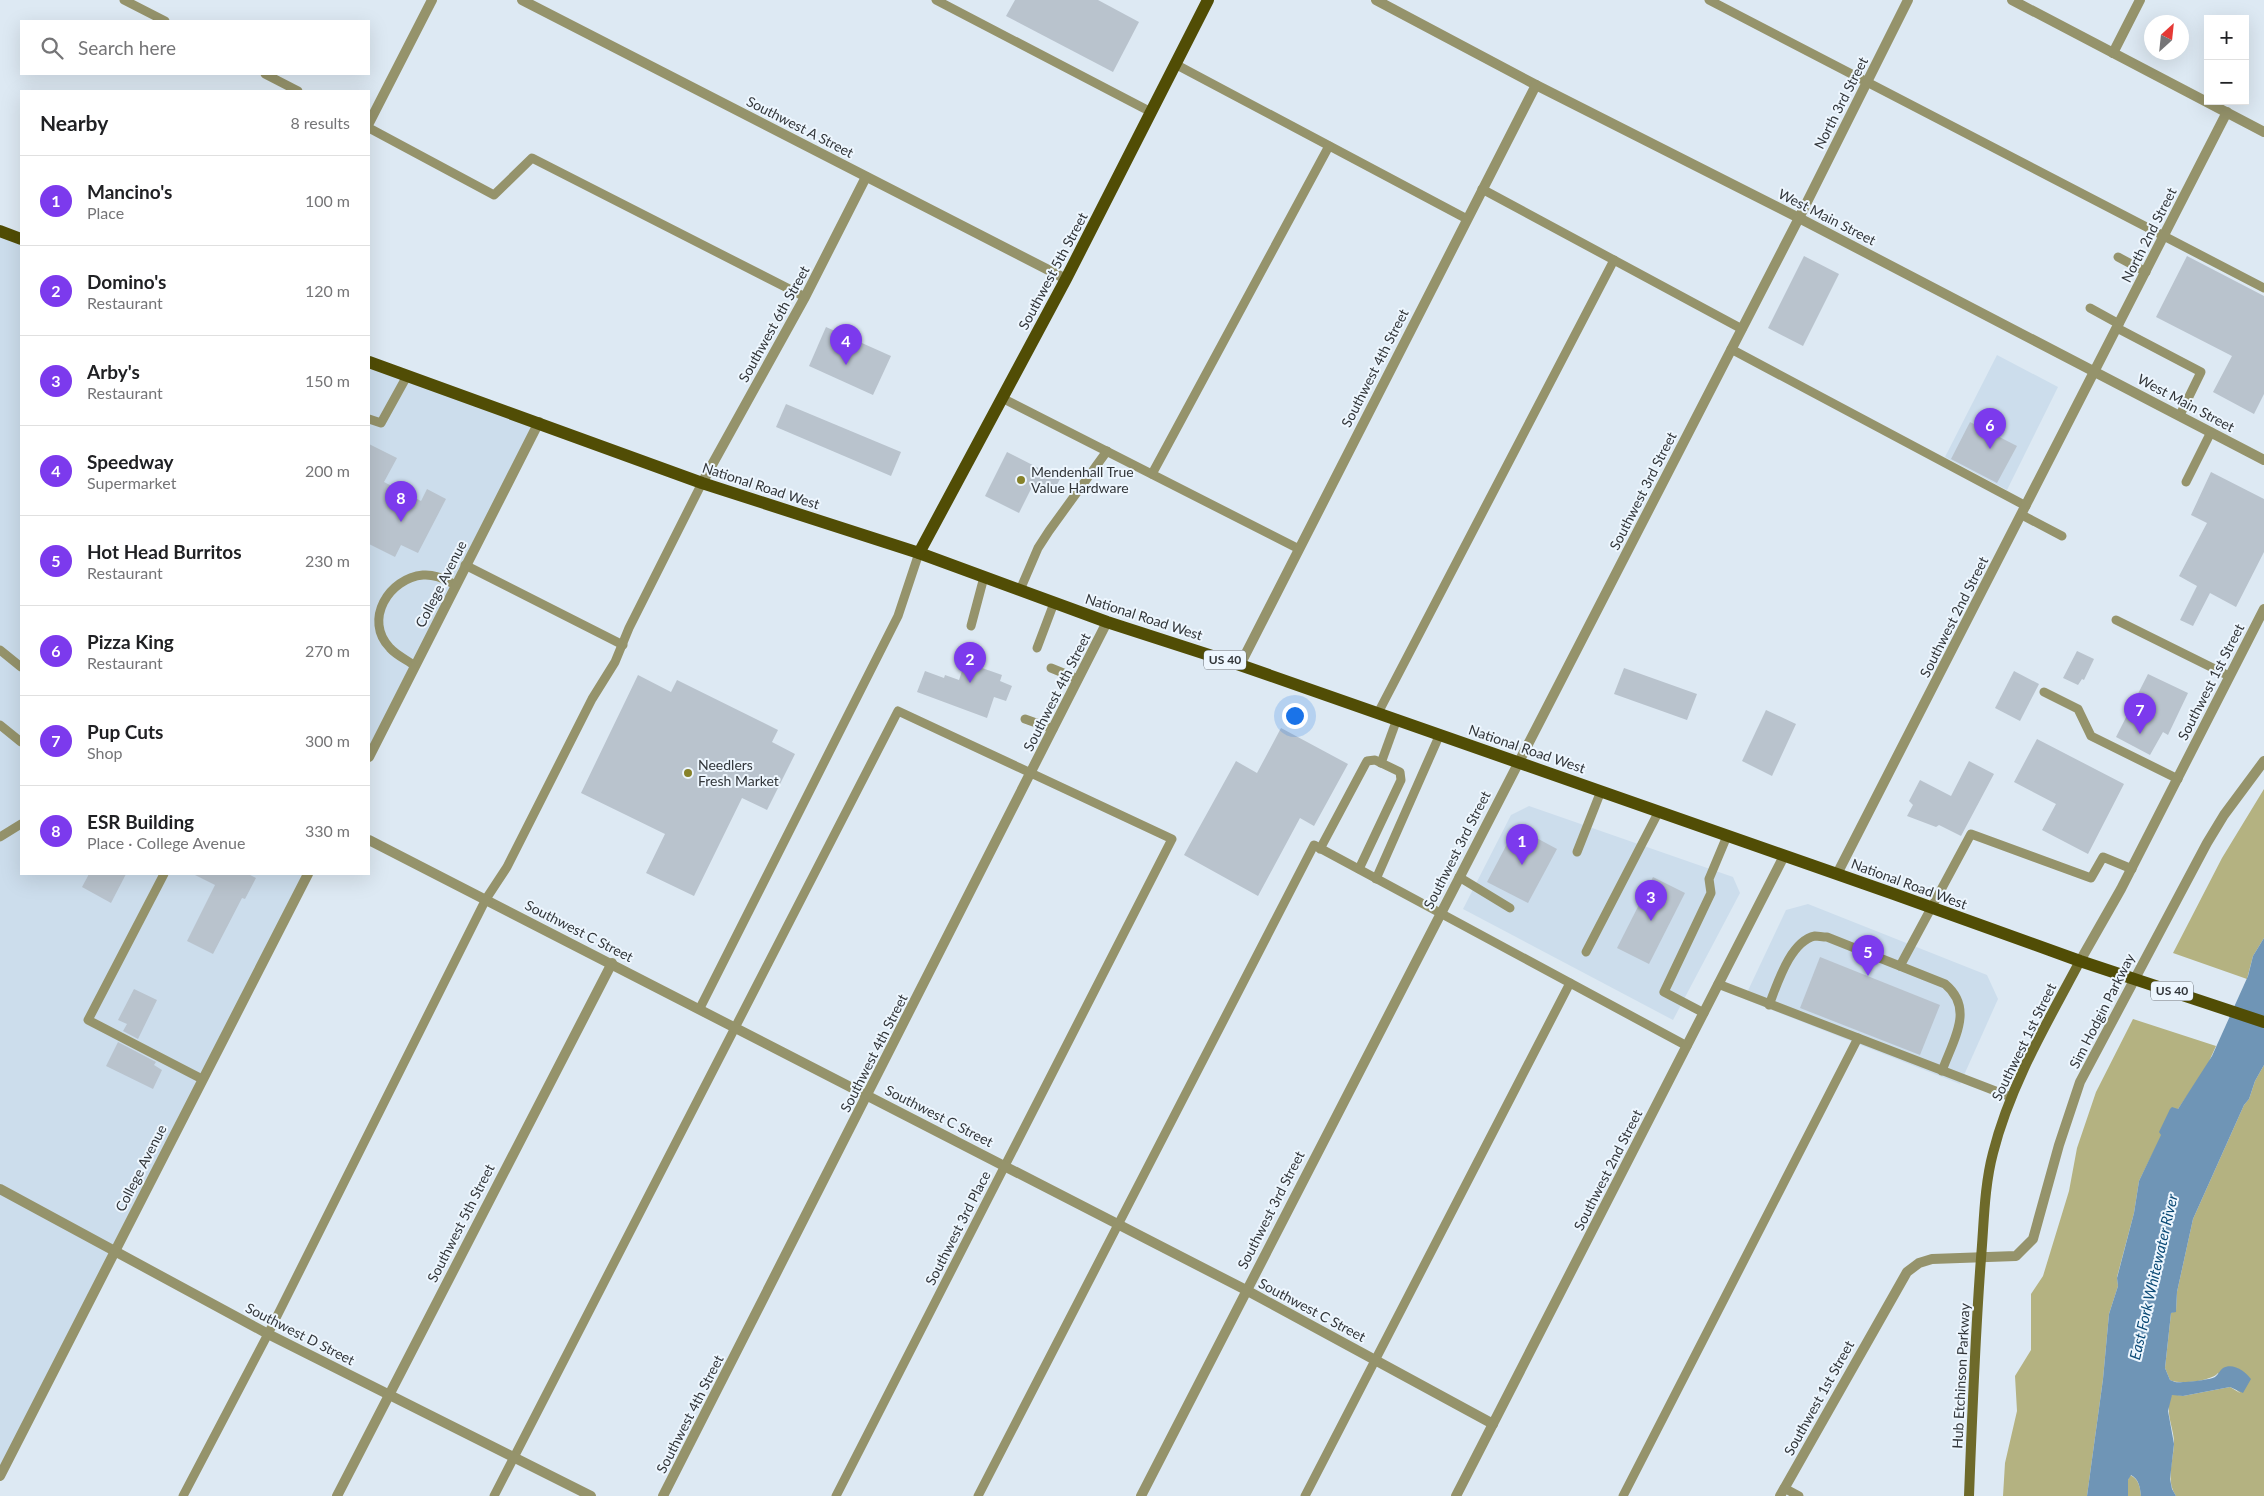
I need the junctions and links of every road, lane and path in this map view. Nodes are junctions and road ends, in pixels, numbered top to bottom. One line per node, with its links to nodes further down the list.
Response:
1 (124, 0): 11 (lane)
2 (432, 0): 20 (street)
3 (522, 0): 24 (street, Southwest A Street)
4 (936, 0): 18 (lane)
5 (1208, 0): 13 (main road, Southwest 5th Street)
6 (1376, 0): 16 (street, West Main Street)
7 (1709, 0): 15 (lane)
8 (1908, 0): 15 (street, North 3rd Street)
9 (2012, 0): 12 (street)
10 (2140, 0): 12 (street)
11 (163, 20)
12 (2112, 53): 19 (street)
13 (1175, 64): 18 (main road, Southwest 5th Street); 23 (lane)
14 (267, 75): 17 (lane)
15 (1867, 82): 26 (street, North 3rd Street); 29 (lane)
16 (1536, 85): 25 (street, Southwest 4th Street); 26 (street, West Main Street)
17 (296, 90)
18 (1151, 112): 34 (main road, Southwest 5th Street)
19 (2227, 112): 22 (street); 29 (street, North 2nd Street)
20 (370, 121)
21 (370, 129): 36 (lane)
22 (2264, 132)
23 (1329, 146): 27 (lane); 51 (lane)
24 (866, 177): 34 (street, Southwest A Street); 36 (street, Southwest 6th Street)
25 (1482, 189): 27 (street, Southwest 4th Street); 32 (lane)
26 (1799, 218): 39 (street, Southwest 3rd Street); 42 (street, West Main Street)
27 (1467, 219): 56 (street, Southwest 4th Street)
28 (0, 231): 30 (main road)
29 (2164, 237): 33 (street, North 2nd Street); 35 (lane)
30 (20, 239)
31 (2118, 257): 33 (lane)
32 (1614, 260): 39 (lane); 77 (lane)
33 (2146, 272): 38 (street, North 2nd Street)
34 (1066, 280): 44 (main road, Southwest 5th Street)
35 (2264, 288)
36 (805, 297): 53 (street, Southwest 6th Street)
37 (2090, 308): 38 (lane)
38 (2118, 326): 42 (street, North 2nd Street); 45 (lane)
39 (1742, 328): 40 (street, Southwest 3rd Street)
40 (1731, 349): 54 (lane); 85 (street, Southwest 3rd Street)
41 (370, 362): 43 (main road, National Road West / US 40)
42 (2095, 371): 45 (street, West Main Street); 54 (street, Southwest 2nd Street)
43 (407, 376): 46 (lane); 47 (main road, National Road West / US 40)
44 (1002, 398): 49 (lane); 57 (main road, Southwest 5th Street)
45 (2180, 416): 48 (street, West Main Street)
46 (370, 419)
47 (538, 422): 53 (main road, National Road West / US 40); 58 (street, College Avenue)
48 (2212, 432): 50 (street, West Main Street); 52 (lane)
49 (1107, 451): 51 (lane); 61 (lane)
50 (2264, 460)
51 (1152, 474): 56 (lane)
52 (2186, 482)
53 (702, 483): 57 (main road, National Road West / US 40); 67 (lane)
54 (2024, 511): 55 (lane); 101 (street, Southwest 2nd Street)
55 (2062, 536)
56 (1299, 549): 70 (street, Southwest 4th Street)
57 (919, 553): 59 (main road, National Road West / US 40); 117 (lane)
58 (465, 565): 60 (street, College Avenue); 67 (lane)
59 (984, 577): 61 (main road, National Road West / US 40); 66 (lane)
60 (456, 585): 72 (street, College Avenue); 72 (lane)
61 (1020, 590): 62 (main road, National Road West / US 40)
62 (1054, 603): 65 (main road, National Road West / US 40); 68 (lane)
63 (2264, 609): 74 (street, Southwest 1st Street)
64 (2116, 620): 74 (lane)
65 (1107, 622): 70 (main road, National Road West / US 40); 75 (street, Southwest 4th Street)
66 (971, 626)
67 (623, 645): 106 (lane)
68 (1037, 648)
69 (0, 650): 71 (lane)
70 (1240, 665): 77 (main road, National Road West / US 40)
71 (20, 666)
72 (415, 666): 84 (street, College Avenue)
73 (1051, 668): 75 (lane)
74 (2230, 676): 89 (street, Southwest 1st Street)
75 (1078, 679): 81 (street, Southwest 4th Street)
76 (2044, 692): 89 (lane)
77 (1378, 712): 78 (main road, National Road West / US 40)
78 (1397, 719): 82 (main road, National Road West / US 40); 87 (lane)
79 (1025, 720): 81 (lane)
80 (0, 725): 83 (lane)
81 (1053, 729): 88 (street, Southwest 4th Street)
82 (1440, 734): 85 (main road, National Road West / US 40); 105 (lane)
83 (20, 741)
84 (372, 745)
85 (1519, 761): 90 (main road, National Road West / US 40); 104 (street, Southwest 3rd Street)
86 (2264, 761): 131 (street, Sim Hodgin Parkway)
87 (1381, 762): 96 (lane); 100 (lane)
88 (1031, 773): 120 (lane); 125 (street, Southwest 4th Street); 127 (lane, Southwest 3rd Place)
89 (2178, 779): 99 (street, Southwest 1st Street)
90 (1601, 791): 91 (main road, National Road West / US 40); 97 (lane)
91 (1659, 812): 93 (main road, National Road West / US 40); 110 (lane)
92 (20, 825): 94 (lane)
93 (1727, 836): 98 (main road, National Road West / US 40); 118 (lane)
94 (0, 837)
95 (370, 841): 106 (street, Southwest C Street)
96 (1320, 849): 100 (lane); 129 (lane)
97 (1577, 852)
98 (1784, 856): 101 (main road, National Road West / US 40); 115 (street, Southwest 2nd Street)
99 (2132, 869): 107 (lane); 111 (street, Southwest 1st Street)
100 (1359, 870): 105 (lane)
101 (1837, 874): 107 (main road, National Road West / US 40)
102 (163, 875): 124 (lane)
103 (307, 875): 124 (street, College Avenue)
104 (1459, 877): 108 (lane); 109 (street, Southwest 3rd Street)
105 (1376, 879): 109 (lane)
106 (486, 899): 112 (street, Southwest C Street); 133 (lane)
107 (1932, 907): 111 (main road, National Road West / US 40); 113 (lane)
108 (1510, 908)
109 (1440, 913): 114 (lane); 132 (street, Southwest 3rd Street)
110 (1586, 952)
111 (2080, 961): 119 (main road, US 40); 126 (street, Southwest 1st Street)
112 (612, 963): 117 (street, Southwest C Street); 135 (street, Southwest 5th Street)
113 (1900, 966): 116 (lane); 123 (lane)
114 (1570, 983): 122 (lane); 134 (lane)
115 (1718, 984): 116 (lane); 118 (street, Southwest 2nd Street)
116 (1769, 1005): 121 (lane)
117 (700, 1008): 120 (street, Southwest C Street)
118 (1704, 1013): 122 (street, Southwest 2nd Street)
119 (2264, 1022)
120 (736, 1027): 125 (street, Southwest C Street); 137 (lane)
121 (1858, 1038): 123 (lane); 150 (lane)
122 (1687, 1046): 136 (street, Southwest 2nd Street)
123 (1942, 1071): 126 (lane)
124 (202, 1079): 130 (street, College Avenue)
125 (868, 1095): 127 (street, Southwest C Street); 144 (street, Southwest 4th Street)
126 (2011, 1097): 131 (street, Southwest 1st Street)
127 (1005, 1166): 129 (street, Southwest C Street); 145 (lane, Southwest 3rd Place)
128 (0, 1189): 130 (street, Southwest D Street)
129 (1118, 1224): 132 (street, Southwest C Street); 146 (lane)
130 (114, 1252): 133 (street, Southwest D Street); 138 (street, College Avenue)
131 (1981, 1257): 139 (street, Southwest 1st Street); 152 (street, Hub Etchinson Parkway)
132 (1246, 1290): 134 (street, Southwest C Street); 147 (street, Southwest 3rd Street)
133 (268, 1334): 135 (street, Southwest D Street); 140 (lane)
134 (1376, 1360): 136 (street, Southwest C Street); 148 (lane)
135 (389, 1394): 137 (street, Southwest D Street); 141 (street, Southwest 5th Street)
136 (1493, 1424): 149 (street, Southwest 2nd Street)
137 (514, 1457): 142 (lane); 143 (street, Southwest D Street)
138 (0, 1476)
139 (1782, 1492): 151 (lane)
140 (183, 1496)
141 (337, 1496)
142 (494, 1496)
143 (591, 1496)
144 (663, 1496)
145 (836, 1496)
146 (978, 1496)
147 (1141, 1496)
148 (1305, 1496)
149 (1456, 1496)
150 (1623, 1496)
151 (1799, 1496)
152 (1969, 1496)

